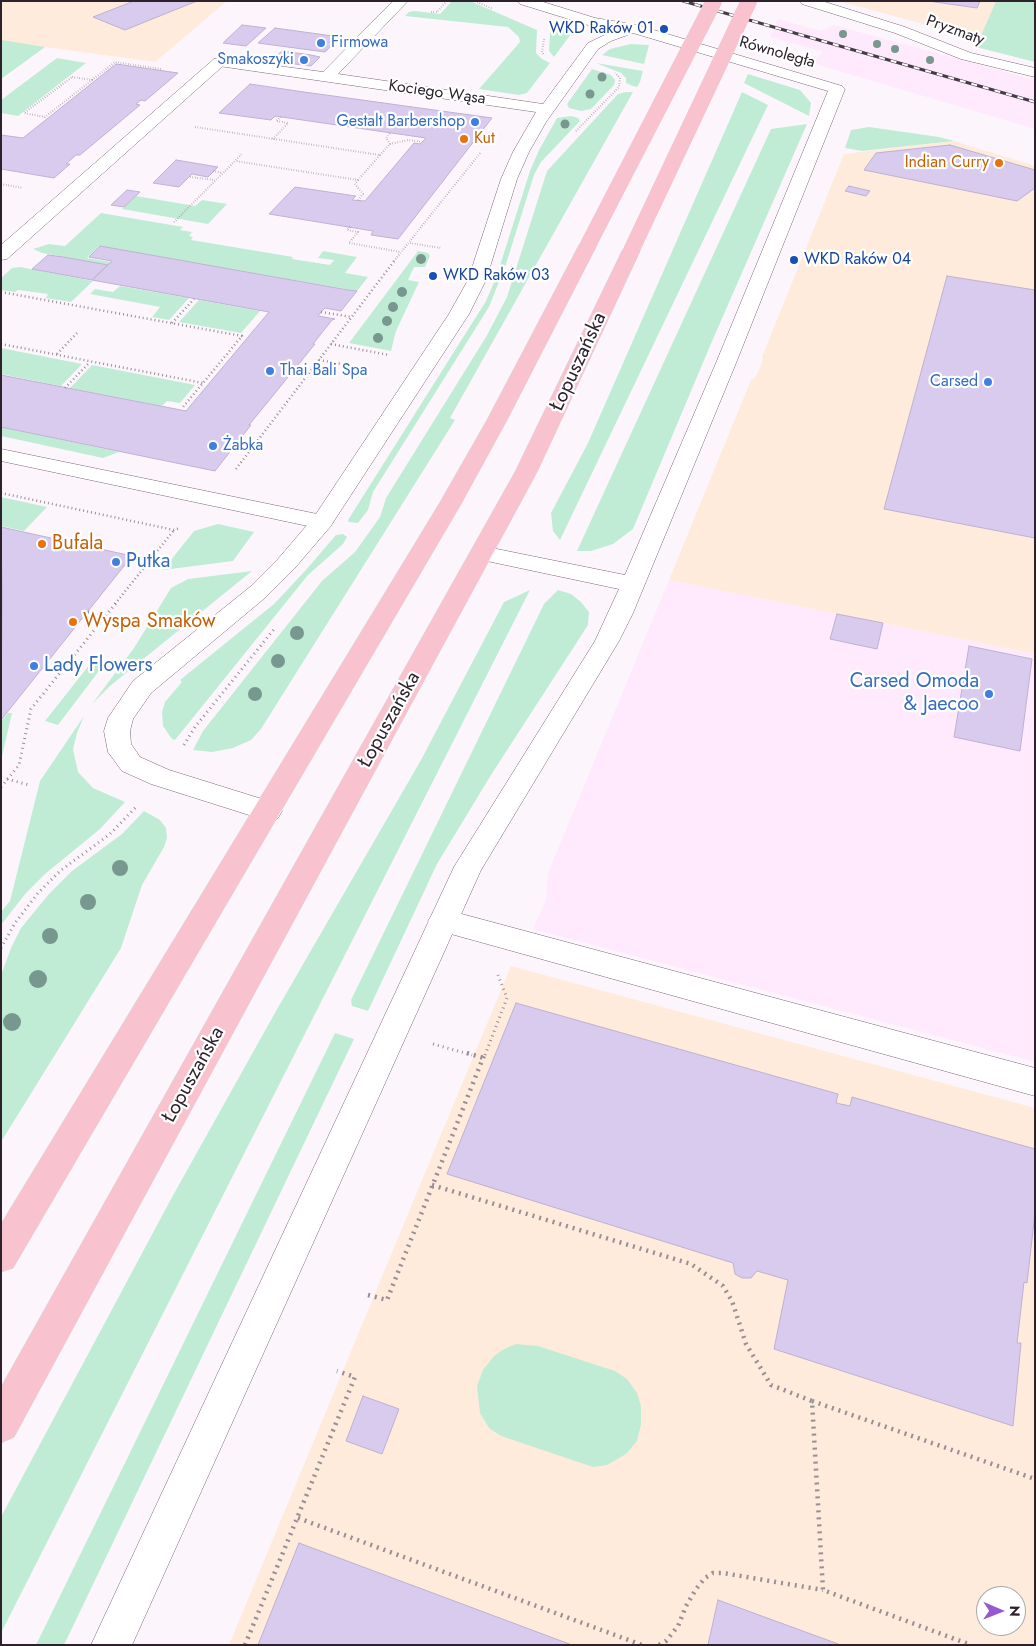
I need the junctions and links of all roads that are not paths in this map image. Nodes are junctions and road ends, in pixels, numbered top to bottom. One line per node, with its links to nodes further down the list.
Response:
1 (401, 1): 9 (street)
2 (525, 1): 7 (street)
3 (560, 1): 7 (street)
4 (714, 1): 16 (main road, bridge)
5 (749, 1): 14 (main road, Łopuszańska, bridge)
6 (807, 1): 8 (street, Pryzmaty)
7 (632, 28): 10 (street); 15 (street, Równoległa)
8 (1035, 73)
9 (327, 78): 10 (street, Kociego Wąsa); 11 (street, Kociego Wąsa)
10 (547, 109): 13 (street)
11 (1, 255)
12 (1, 455): 13 (street)
13 (322, 522): 16 (street)
14 (482, 553): 15 (street); 20 (main road, Łopuszańska)
15 (634, 584): 17 (street)
16 (268, 811): 19 (main road)
17 (443, 921): 18 (street); 21 (street)
18 (1035, 1082)
19 (1, 1256)
20 (1, 1424)
21 (111, 1645)

